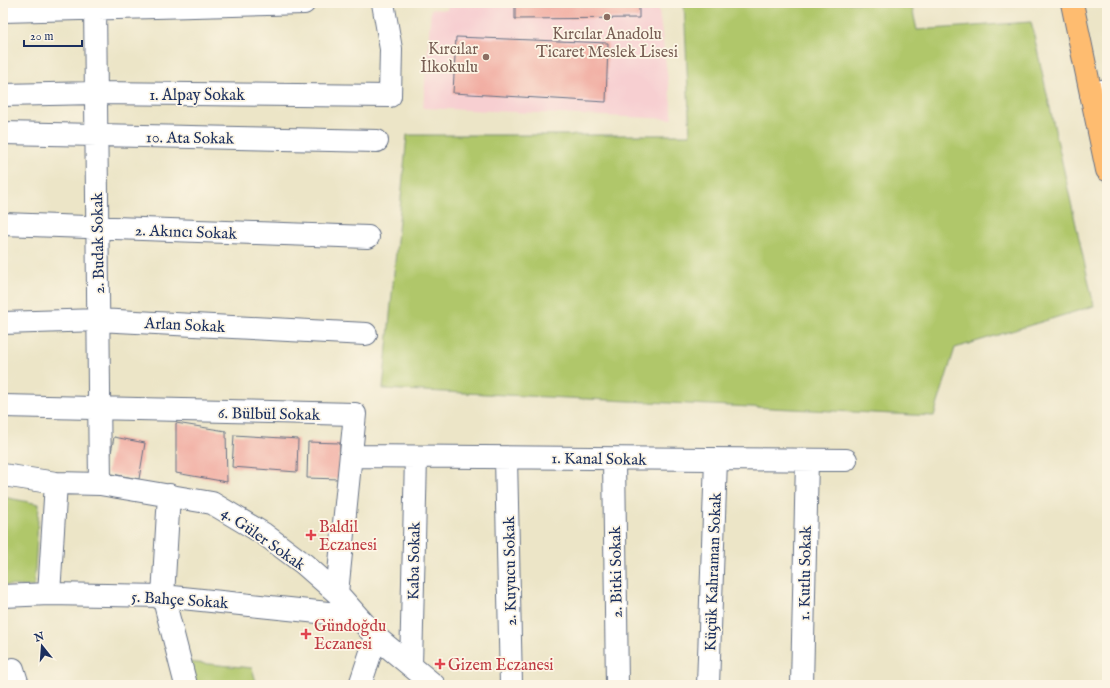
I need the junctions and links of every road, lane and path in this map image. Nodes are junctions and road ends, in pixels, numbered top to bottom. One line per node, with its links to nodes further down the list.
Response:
1 (304, 3): 4 (street)
2 (383, 3): 7 (street, 1. Alpay Sokak)
3 (1072, 3): 6 (main road)
4 (95, 6): 5 (street); 7 (street, 2. Budak Sokak)
5 (3, 11)
6 (1099, 92): 12 (main road)
7 (96, 93): 8 (street, 1. Alpay Sokak); 10 (street, 2. Budak Sokak)
8 (3, 95)
9 (3, 133): 10 (street, 10. Ata Sokak)
10 (96, 135): 11 (street, 10. Ata Sokak); 14 (street, 2. Budak Sokak)
11 (377, 141)
12 (1107, 170)
13 (3, 224): 14 (street, 2. Akıncı Sokak)
14 (98, 227): 15 (street, 2. Akıncı Sokak); 16 (street, 2. Budak Sokak)
15 (368, 237)
16 (98, 320): 17 (street, Arlan Sokak); 18 (street, Arlan Sokak); 20 (street, 2. Budak Sokak)
17 (3, 322)
18 (366, 334)
19 (3, 406): 20 (street, 6. Bülbül Sokak)
20 (100, 410): 21 (street, 6. Bülbül Sokak); 30 (street, 2. Budak Sokak)
21 (351, 456): 22 (street, 1. Kanal Sokak); 33 (street, 6. Bülbül Sokak)
22 (416, 457): 23 (street, 1. Kanal Sokak); 38 (street, Kaba Sokak)
23 (506, 458): 24 (street, 1. Kanal Sokak); 42 (street, 2. Kuyucu Sokak)
24 (614, 459): 25 (street, 1. Kanal Sokak); 43 (street, 2. Bitki Sokak)
25 (716, 460): 26 (street, 1. Kanal Sokak); 44 (street, Küçük Kahraman Sokak)
26 (807, 460): 27 (street, 1. Kanal Sokak); 45 (street, 1. Kutlu Sokak)
27 (846, 460)
28 (3, 475): 29 (street, 4. Güler Sokak)
29 (56, 483): 30 (street, 4. Güler Sokak); 32 (street)
30 (100, 484): 31 (street, 4. Güler Sokak)
31 (169, 495): 33 (street, 4. Güler Sokak); 35 (street)
32 (49, 594): 34 (street, 5. Bahçe Sokak); 35 (street, 5. Bahçe Sokak)
33 (337, 594): 36 (street, 4. Güler Sokak)
34 (3, 596)
35 (163, 596): 36 (street, 5. Bahçe Sokak); 39 (street)
36 (357, 616): 37 (street, 4. Güler Sokak)
37 (376, 637): 38 (street, 4. Güler Sokak); 40 (street)
38 (411, 666): 41 (street, 4. Güler Sokak)
39 (186, 685)
40 (360, 685)
41 (434, 685)
42 (511, 685)
43 (616, 685)
44 (708, 685)
45 (802, 685)

